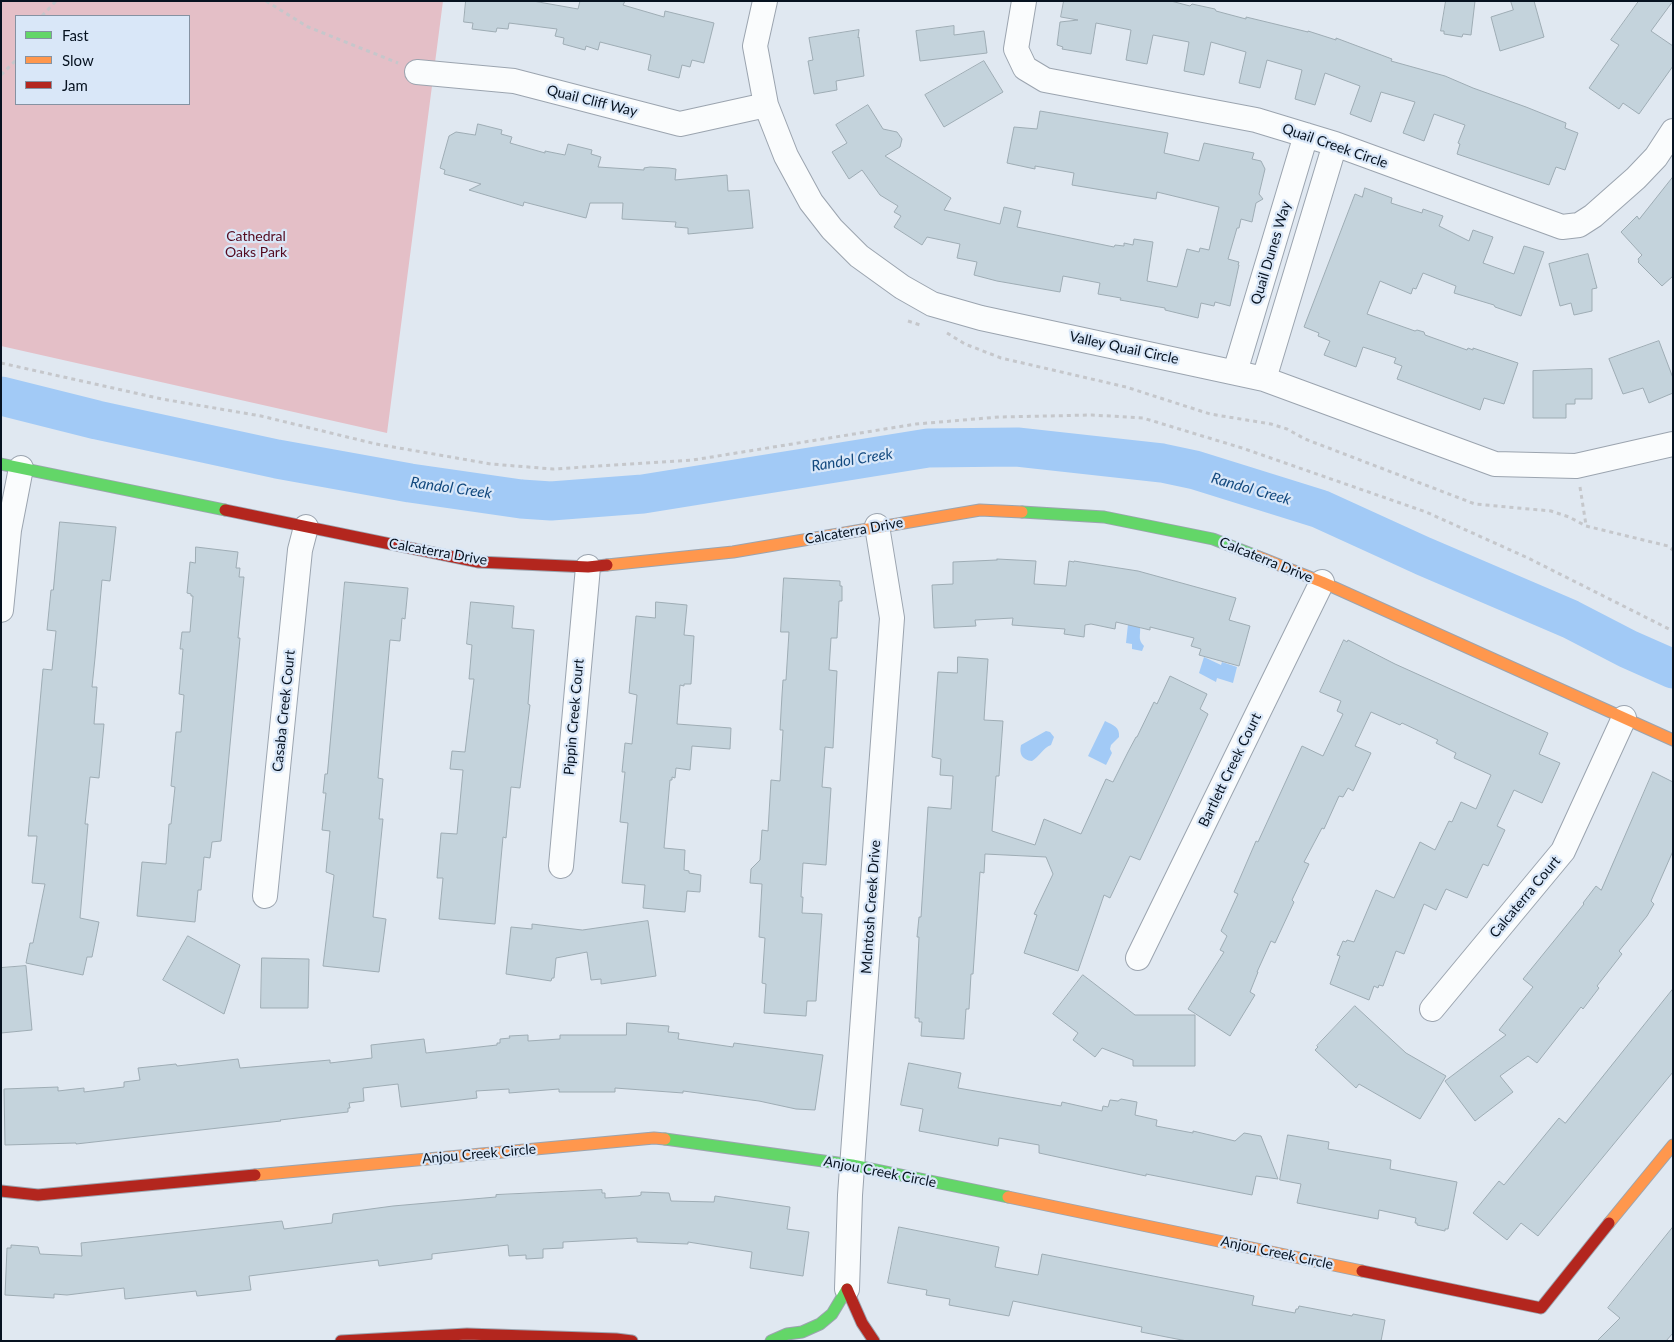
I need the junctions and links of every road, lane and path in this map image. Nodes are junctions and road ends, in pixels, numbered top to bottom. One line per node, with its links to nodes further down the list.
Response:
1 (56, 1): 5 (path)
2 (266, 1): 7 (path)
3 (764, 1): 9 (street, Valley Quail Circle)
4 (1024, 1): 11 (street, Quail Creek Circle)
5 (43, 15)
6 (15, 61): 8 (path)
7 (417, 72): 9 (street, Quail Cliff Way)
8 (1, 75)
9 (766, 105): 17 (street, Valley Quail Circle)
10 (1673, 131): 12 (street, Quail Creek Circle)
11 (1306, 135): 12 (street, Quail Creek Circle); 17 (street, Quail Dunes Way)
12 (1334, 144): 18 (street)
13 (908, 321): 14 (path)
14 (927, 327)
15 (946, 333): 23 (path)
16 (1, 363): 29 (path)
17 (1235, 372): 18 (street, Valley Quail Circle)
18 (1264, 379): 19 (street, Valley Quail Circle)
19 (1673, 444)
20 (11, 466): 24 (street, Calcaterra Drive); 28 (street)
21 (1580, 486): 23 (path)
22 (877, 526): 26 (street, Calcaterra Drive); 27 (street, Calcaterra Drive); 37 (street, McIntosh Creek Drive)
23 (1586, 526): 25 (path)
24 (306, 527): 26 (street, Calcaterra Drive); 33 (street, Casaba Creek Court)
25 (1673, 550)
26 (588, 567): 32 (street, Pippin Creek Court)
27 (1322, 582): 30 (street, Calcaterra Drive); 34 (street, Bartlett Creek Court)
28 (1, 610)
29 (1673, 631)
30 (1624, 718): 31 (street, Calcaterra Drive); 35 (street, Calcaterra Court)
31 (1673, 740)
32 (561, 866)
33 (265, 896)
34 (1138, 958)
35 (1432, 1008)
36 (1673, 1145): 37 (street, Anjou Creek Circle)
37 (852, 1165): 38 (street, Anjou Creek Circle); 39 (street, McIntosh Creek Drive)
38 (1, 1191)
39 (847, 1289): 42 (street); 43 (street)
40 (341, 1341): 41 (street)
41 (632, 1341)
42 (771, 1341)
43 (874, 1341)

